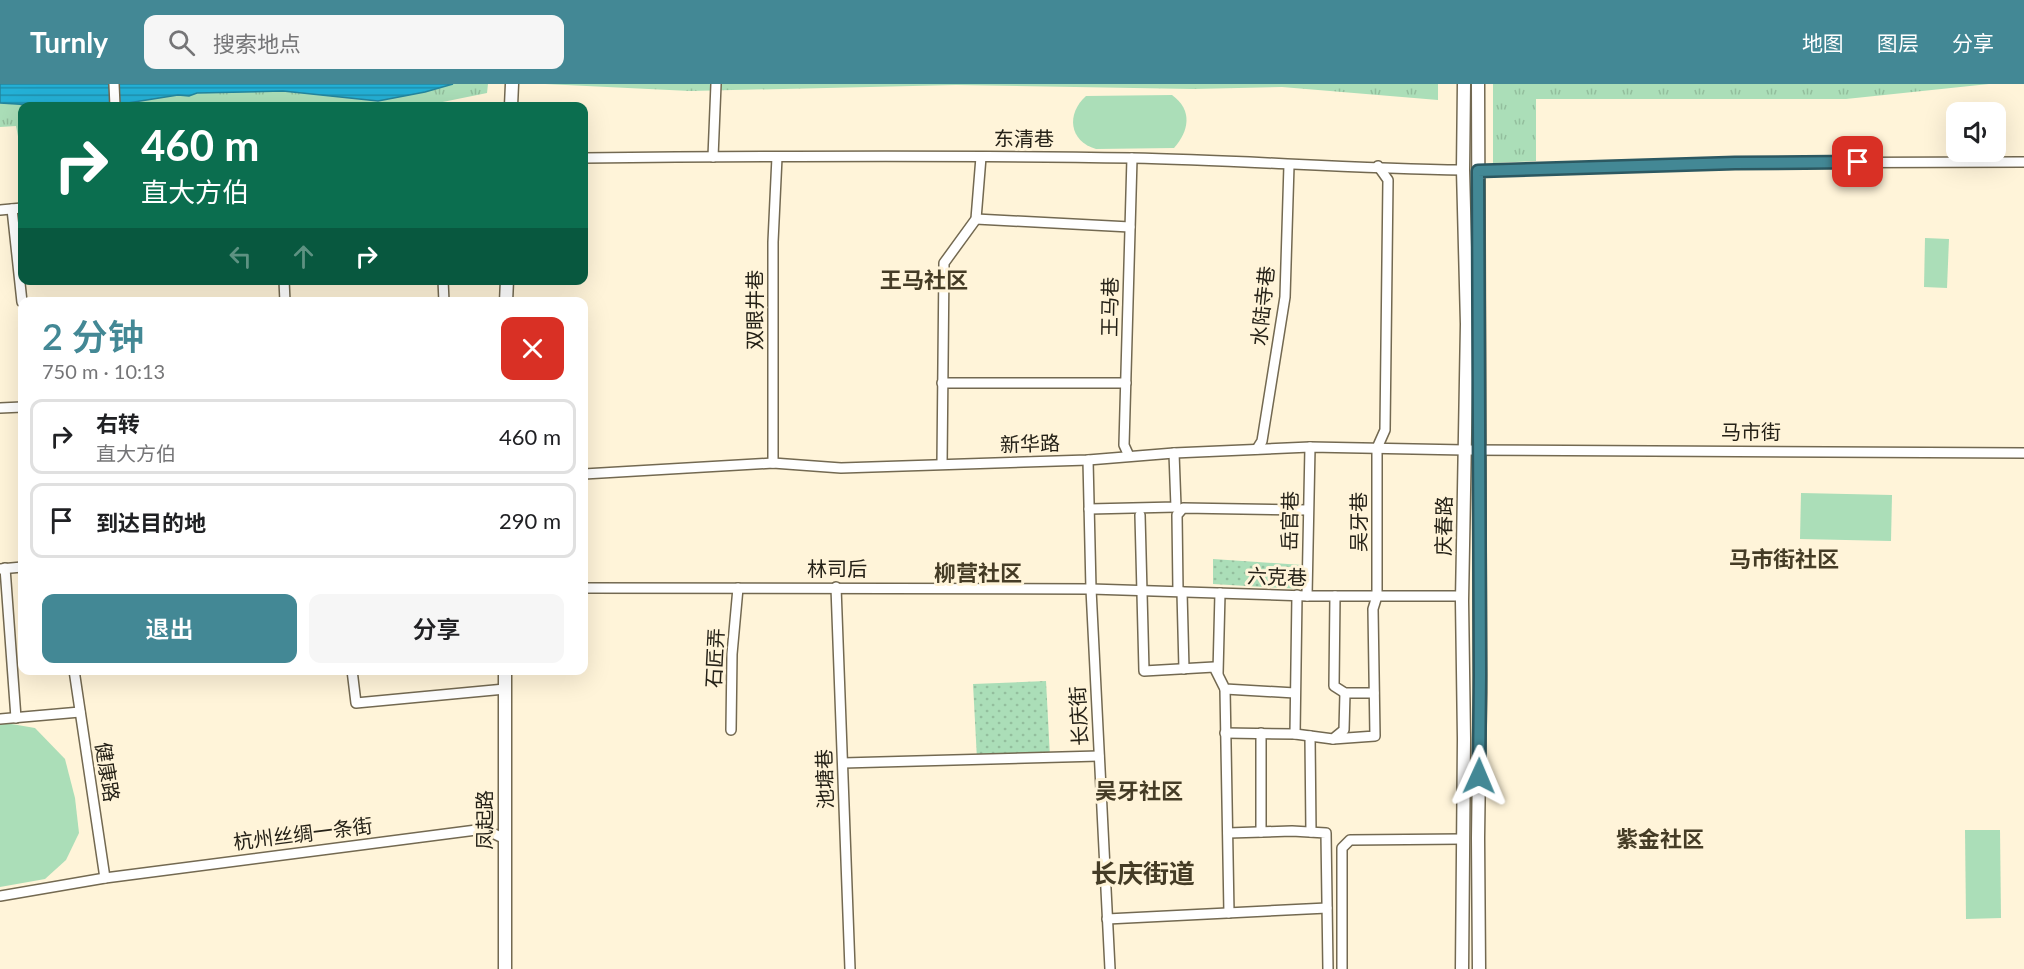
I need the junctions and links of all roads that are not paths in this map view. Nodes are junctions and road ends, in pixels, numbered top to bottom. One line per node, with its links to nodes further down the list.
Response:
1 (114, 84): 6 (street)
2 (512, 84): 7 (main road)
3 (717, 84): 8 (street)
4 (1464, 84): 16 (main road, 庆春路)
5 (1478, 84): 17 (main road, 庆春路)
6 (115, 102)
7 (511, 102)
8 (713, 157): 9 (street, 东清巷); 11 (street, 东清巷)
9 (777, 157): 10 (street, 东清巷); 37 (street, 双眼井巷)
10 (981, 157): 12 (street, 东清巷); 21 (street)
11 (588, 158)
12 (1132, 158): 14 (street, 东清巷); 22 (street, 王马巷)
13 (2024, 162): 17 (street)
14 (1289, 165): 15 (street, 东清巷); 30 (street, 水陆寺巷)
15 (1378, 166): 16 (street, 东清巷); 29 (street, 吴牙巷)
16 (1463, 170): 31 (main road, 庆春路)
17 (1478, 171): 32 (main road, 庆春路)
18 (18, 208): 19 (street)
19 (12, 209): 20 (street); 23 (street)
20 (0, 210)
21 (976, 219): 22 (street); 24 (street)
22 (1130, 227): 25 (street, 王马巷)
23 (18, 252)
24 (942, 383): 25 (street); 38 (street)
25 (1126, 383): 35 (street, 王马巷)
26 (18, 407): 27 (street)
27 (0, 408)
28 (1310, 447): 29 (street, 新华路); 30 (street, 新华路); 41 (street, 岳官巷)
29 (1377, 447): 31 (street, 新华路); 54 (street, 吴牙巷)
30 (1257, 449): 33 (street, 新华路)
31 (1465, 450): 32 (street, 新华路); 55 (main road, 庆春路)
32 (1478, 450): 34 (street, 马市街); 93 (main road, 庆春路)
33 (1174, 453): 35 (street, 新华路); 40 (street)
34 (2024, 453)
35 (1129, 456): 36 (street, 新华路)
36 (1088, 460): 38 (street, 新华路); 40 (street, 长庆街)
37 (773, 463): 38 (street, 新华路); 39 (street, 新华路)
38 (942, 464)
39 (588, 474)
40 (1089, 509): 48 (street, 长庆街)
41 (1308, 510): 50 (street); 52 (street, 岳官巷)
42 (1140, 515): 49 (street)
43 (18, 567): 44 (street)
44 (2, 568): 67 (street)
45 (836, 587): 47 (street, 林司后); 48 (street, 林司后); 76 (street, 池塘巷)
46 (588, 588): 47 (street, 林司后)
47 (738, 588): 69 (street, 石匠弄)
48 (1091, 589): 49 (street, 六克巷); 75 (street, 长庆街)
49 (1141, 590): 50 (street, 六克巷); 56 (street)
50 (1180, 591): 51 (street, 六克巷); 56 (street)
51 (1220, 593): 52 (street, 六克巷); 57 (street)
52 (1302, 596): 53 (street, 六克巷); 63 (street, 岳官巷)
53 (1335, 596): 54 (street, 六克巷); 64 (street)
54 (1377, 596): 55 (street, 六克巷); 65 (street, 吴牙巷)
55 (1463, 596): 81 (main road, 庆春路)
56 (1184, 669): 57 (street)
57 (1218, 673): 62 (street)
58 (75, 675): 66 (street, 健康路)
59 (353, 675): 61 (street)
60 (505, 675): 61 (main road, 凤起路)
61 (505, 688): 80 (main road, 凤起路)
62 (1225, 689): 63 (street); 70 (street)
63 (1295, 693): 72 (street, 岳官巷)
64 (1345, 693): 65 (street); 74 (street)
65 (1374, 693): 74 (street, 吴牙巷)
66 (80, 712): 67 (street); 82 (street, 健康路)
67 (16, 717): 68 (street)
68 (0, 719)
69 (731, 730)
70 (1226, 733): 71 (street); 79 (street)
71 (1261, 734): 72 (street); 77 (street)
72 (1294, 734): 73 (street)
73 (1310, 736): 74 (street); 78 (street)
74 (1333, 738)
75 (1099, 756): 76 (street); 86 (street, 长庆街)
76 (843, 763): 88 (street, 池塘巷)
77 (1261, 832): 78 (street); 79 (street)
78 (1311, 832): 84 (street)
79 (1228, 833): 85 (street)
80 (505, 839): 82 (street, 杭州丝绸一条街); 87 (main road, 凤起路)
81 (1463, 839): 91 (street); 92 (main road, 庆春路)
82 (105, 878): 83 (street, 杭州丝绸一条街)
83 (0, 896)
84 (1327, 908): 85 (street); 90 (street)
85 (1229, 913): 86 (street)
86 (1107, 919): 89 (street, 长庆街)
87 (505, 969)
88 (850, 969)
89 (1110, 969)
90 (1328, 969)
91 (1342, 969)
92 (1462, 969)
93 (1479, 969)

